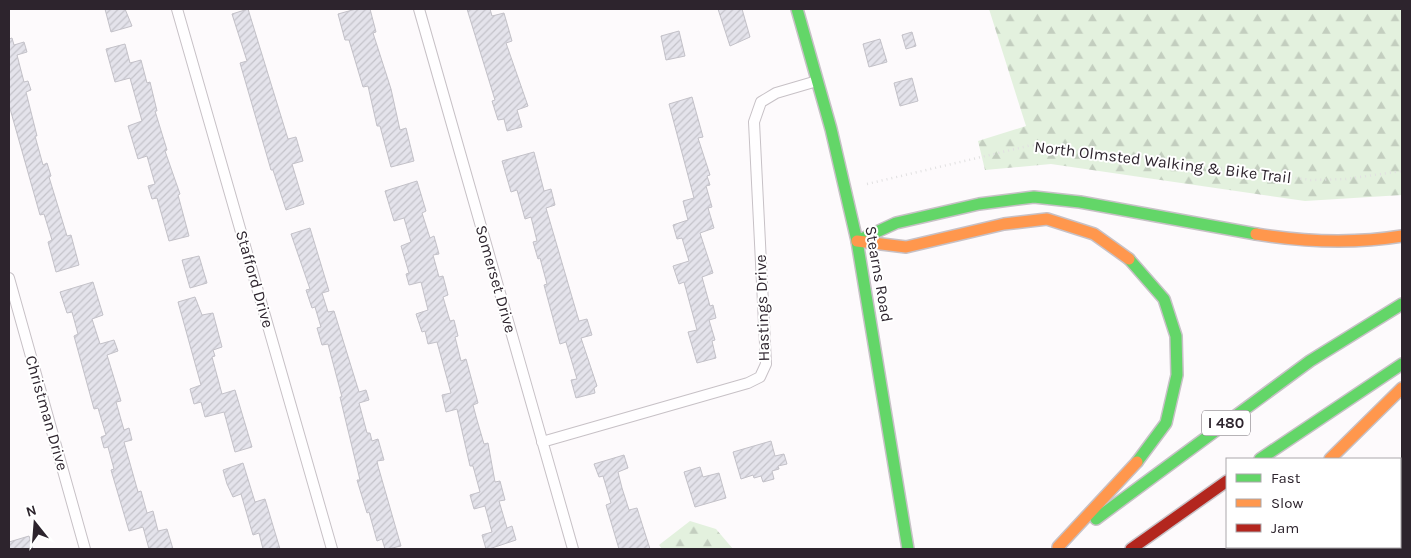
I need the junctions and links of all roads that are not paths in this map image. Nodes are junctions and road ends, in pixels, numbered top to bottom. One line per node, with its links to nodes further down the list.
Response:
1 (177, 9): 17 (street, Stafford Drive)
2 (419, 9): 11 (street, Somerset Drive)
3 (796, 9): 4 (main road, Stearns Road)
4 (817, 81): 6 (main road, Stearns Road); 11 (street, Hastings Drive)
5 (1402, 236): 6 (main road)
6 (857, 241): 15 (main road); 19 (main road, Stearns Road)
7 (9, 278): 16 (street, Christman Drive)
8 (1402, 304): 15 (main road, I 480)
9 (1402, 364): 12 (main road)
10 (1402, 388): 13 (main road)
11 (542, 442): 18 (street, Somerset Drive)
12 (1261, 458)
13 (1331, 458)
14 (1226, 482): 20 (main road)
15 (1056, 548)
16 (85, 549)
17 (332, 549)
18 (573, 549)
19 (908, 549)
20 (1130, 549)

